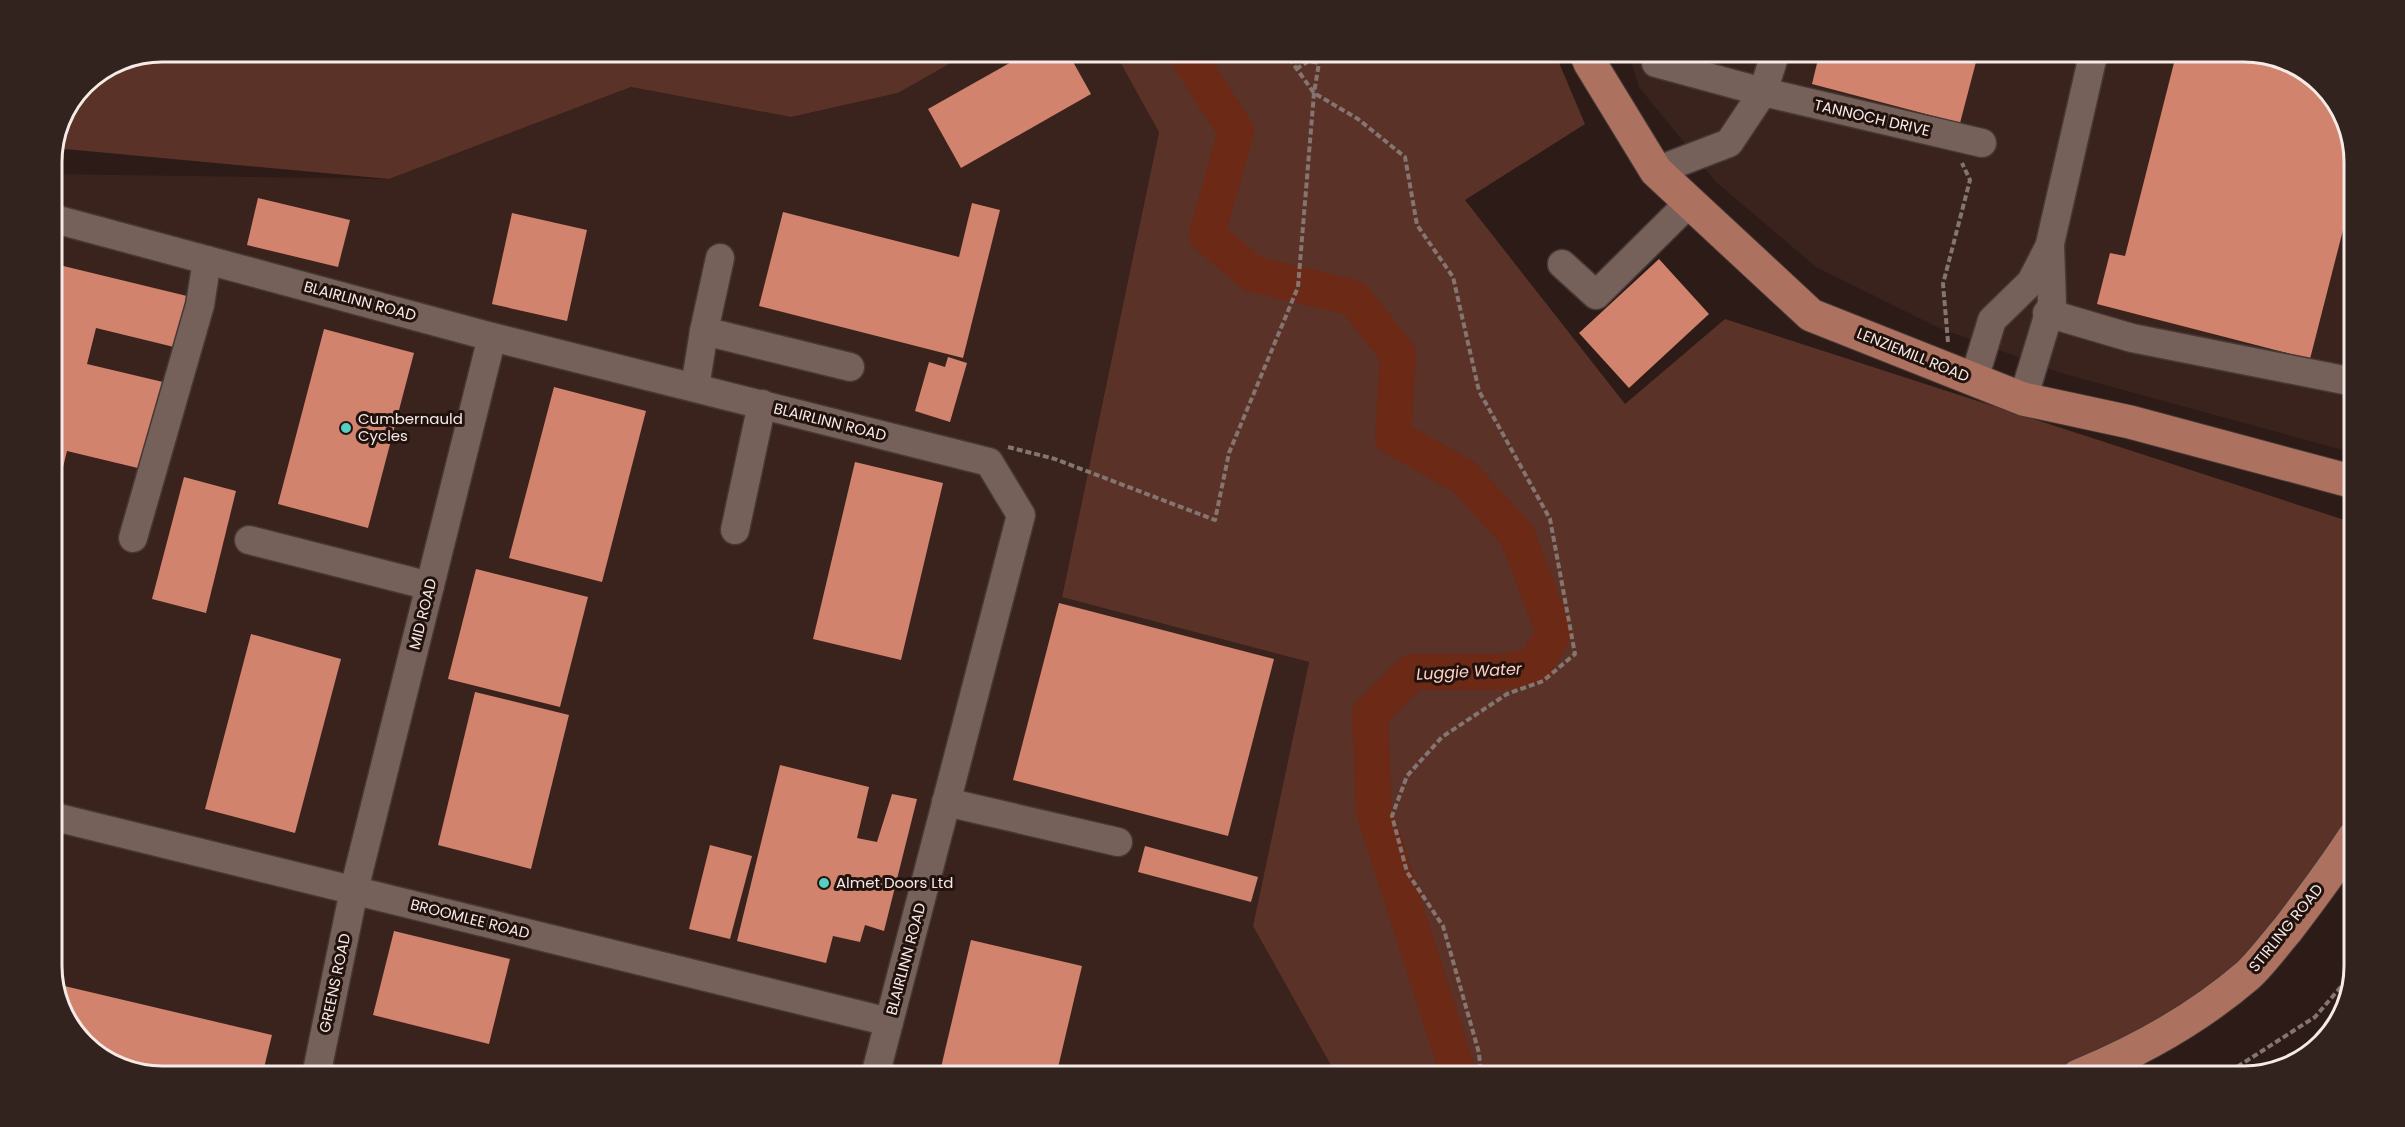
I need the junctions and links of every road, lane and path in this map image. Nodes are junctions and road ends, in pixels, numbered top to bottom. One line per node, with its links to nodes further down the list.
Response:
1 (1291, 62): 9 (path)
2 (1307, 62): 9 (path)
3 (1314, 62): 7 (path)
4 (1590, 62): 14 (main road, LENZIEMILL ROAD)
5 (1773, 62): 10 (street)
6 (2091, 62): 17 (street)
7 (1318, 63): 11 (path)
8 (1656, 63): 10 (street, TANNOCH DRIVE)
9 (1296, 69): 11 (path)
10 (1763, 92): 12 (street, TANNOCH DRIVE); 14 (street)
11 (1314, 93): 30 (path); 45 (path)
12 (1948, 136): 13 (street, TANNOCH DRIVE); 25 (path)
13 (1982, 143)
14 (1656, 171): 15 (main road, LENZIEMILL ROAD)
15 (1690, 202): 20 (street); 25 (main road, LENZIEMILL ROAD)
16 (62, 221): 19 (street, BLAIRLINN ROAD)
17 (2049, 248): 21 (street); 25 (street)
18 (720, 258): 22 (street)
19 (207, 260): 23 (street, BLAIRLINN ROAD); 33 (street)
20 (1562, 264)
21 (2047, 313): 26 (street); 28 (street)
22 (704, 331): 24 (street); 27 (street)
23 (492, 337): 27 (street, BLAIRLINN ROAD); 35 (street, MID ROAD)
24 (850, 367)
25 (1962, 375): 28 (main road, LENZIEMILL ROAD)
26 (2343, 380)
27 (695, 387): 29 (street, BLAIRLINN ROAD)
28 (2023, 399): 31 (main road, LENZIEMILL ROAD)
29 (762, 404): 30 (street, BLAIRLINN ROAD); 32 (street)
30 (989, 462): 36 (street, BLAIRLINN ROAD)
31 (2343, 480)
32 (735, 530)
33 (134, 538)
34 (249, 540): 35 (street)
35 (430, 586): 40 (street, MID ROAD)
36 (946, 802): 38 (street); 42 (street, BLAIRLINN ROAD)
37 (62, 819): 40 (street, BROOMLEE ROAD)
38 (1118, 842)
39 (2344, 852): 46 (main road, STIRLING ROAD)
40 (354, 890): 42 (street, BROOMLEE ROAD); 43 (street, GREENS ROAD)
41 (2342, 986): 47 (path)
42 (890, 1022): 44 (street, BLAIRLINN ROAD)
43 (318, 1066)
44 (878, 1066)
45 (1480, 1066)
46 (2100, 1066)
47 (2239, 1066)

